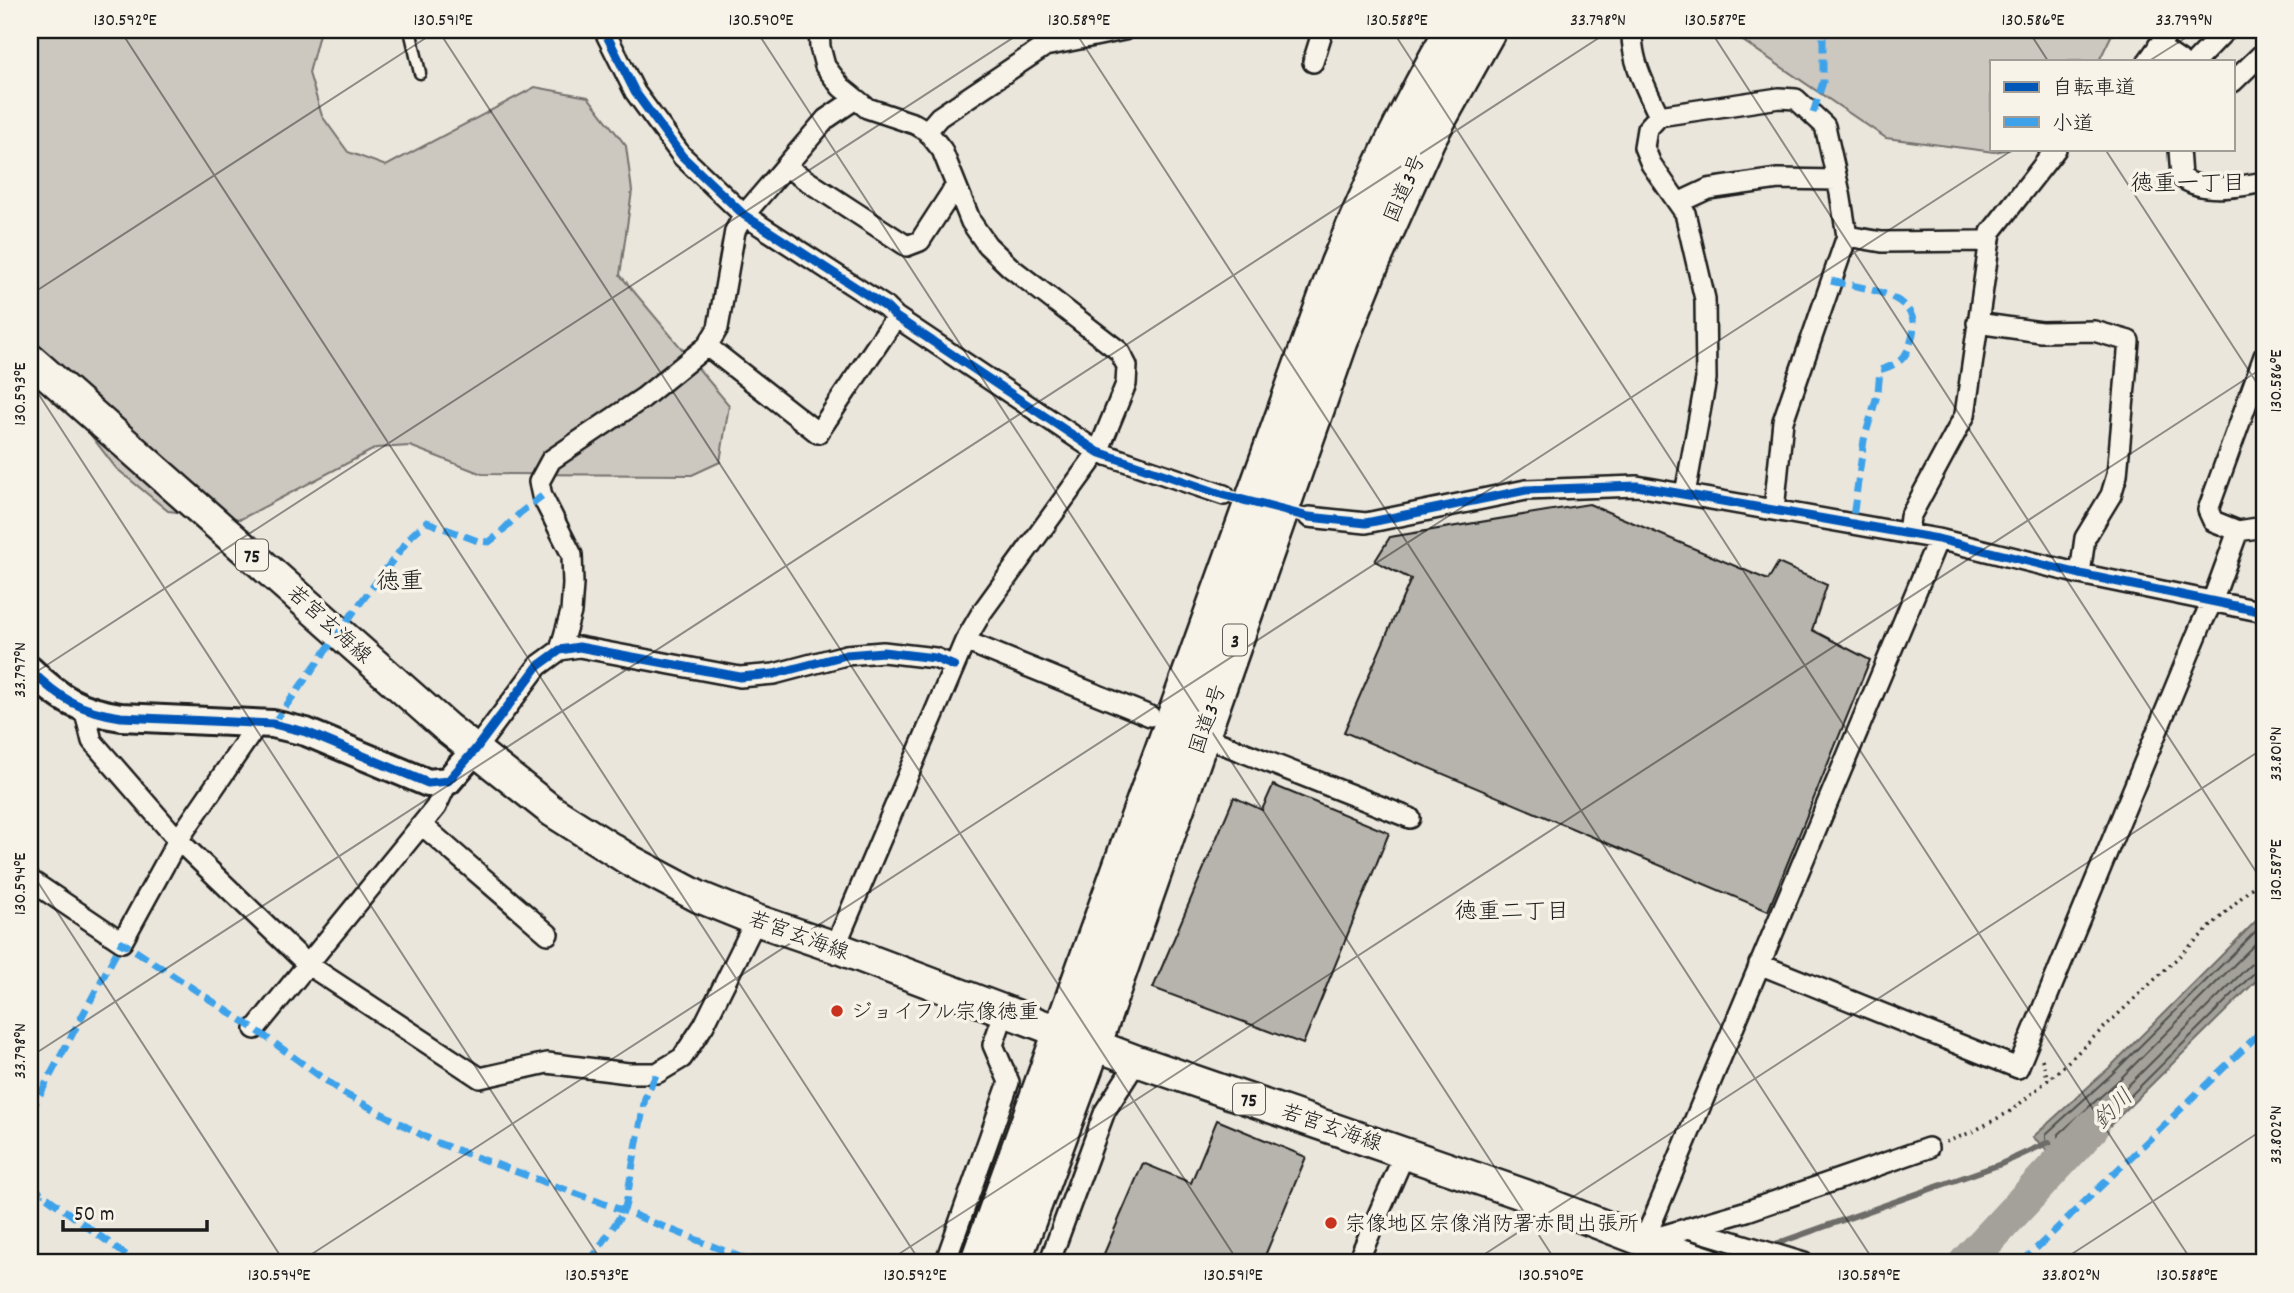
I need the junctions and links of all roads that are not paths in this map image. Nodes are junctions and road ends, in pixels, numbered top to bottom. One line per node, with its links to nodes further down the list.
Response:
1 (410, 30): 16 (lane)
2 (604, 30): 28 (street)
3 (819, 30): 18 (street)
4 (1124, 30): 10 (street)
5 (1323, 30): 15 (street)
6 (1452, 30): 69 (highway, 国道3号 / 3)
7 (1488, 30): 69 (highway, 国道3号 / 3)
8 (1633, 30): 19 (street)
9 (2226, 30): 14 (street)
10 (1042, 38): 20 (street)
11 (2159, 46): 13 (street)
12 (2264, 52): 17 (street)
13 (2179, 60)
14 (2197, 60)
15 (1313, 62)
16 (420, 73)
17 (2234, 81)
18 (854, 100): 20 (street); 23 (street)
19 (1660, 116): 24 (street); 27 (street)
20 (927, 131): 26 (street)
21 (2055, 150): 32 (street)
22 (2179, 150): 25 (street)
23 (786, 167): 26 (street); 28 (street)
24 (1837, 180): 27 (street); 29 (street)
25 (2264, 182)
26 (956, 187): 36 (street)
27 (1678, 203): 37 (street)
28 (744, 215): 31 (street); 33 (street)
29 (1847, 236): 30 (street); 39 (street)
30 (1980, 241)
31 (896, 317): 33 (street); 36 (street)
32 (1978, 323): 43 (street); 45 (street)
33 (707, 346): 49 (street)
34 (2264, 356): 42 (street)
35 (30, 359): 56 (main road, 若宮玄海線 / 75)
36 (1098, 452): 38 (street); 48 (street)
37 (1685, 494): 39 (street); 40 (street)
38 (1224, 495)
39 (1774, 510): 43 (street)
40 (1309, 517)
41 (2264, 527): 42 (street)
42 (2238, 531): 46 (street)
43 (1908, 534): 44 (street)
44 (1938, 540): 45 (street); 66 (street)
45 (2080, 575): 46 (street)
46 (2213, 602): 47 (street); 66 (street)
47 (2264, 612)
48 (965, 642): 50 (street); 53 (street)
49 (560, 650): 50 (street); 56 (street)
50 (954, 666): 64 (street)
51 (30, 670): 52 (street)
52 (85, 708): 54 (street); 60 (street)
53 (1150, 716)
54 (259, 722): 57 (street); 60 (street)
55 (1220, 743): 58 (street)
56 (475, 750): 57 (street); 62 (main road, 若宮玄海線 / 75)
57 (448, 782): 59 (street)
58 (1410, 818)
59 (422, 825): 63 (street); 65 (street)
60 (178, 840): 61 (street); 65 (street)
61 (30, 880)
62 (756, 920): 64 (main road, 若宮玄海線 / 75); 65 (street)
63 (548, 934)
64 (835, 947): 67 (main road, 若宮玄海線 / 75)
65 (307, 964): 68 (street)
66 (1759, 964): 74 (street)
67 (1004, 1013): 69 (main road, 若宮玄海線 / 75); 75 (street)
68 (255, 1029)
69 (1077, 1039): 70 (main road, 若宮玄海線 / 75); 76 (highway, 国道3号 / 3); 77 (highway, 国道3号 / 3)
70 (1137, 1061): 72 (main road, 若宮玄海線 / 75); 78 (street)
71 (1928, 1148): 73 (street)
72 (1405, 1153): 74 (main road, 若宮玄海線 / 75); 79 (street)
73 (1687, 1228): 74 (street); 81 (street)
74 (1653, 1244): 80 (main road, 若宮玄海線 / 75)
75 (945, 1263)
76 (978, 1263)
77 (1012, 1263)
78 (1049, 1263)
79 (1357, 1263)
80 (1709, 1263)
81 (1804, 1263)

